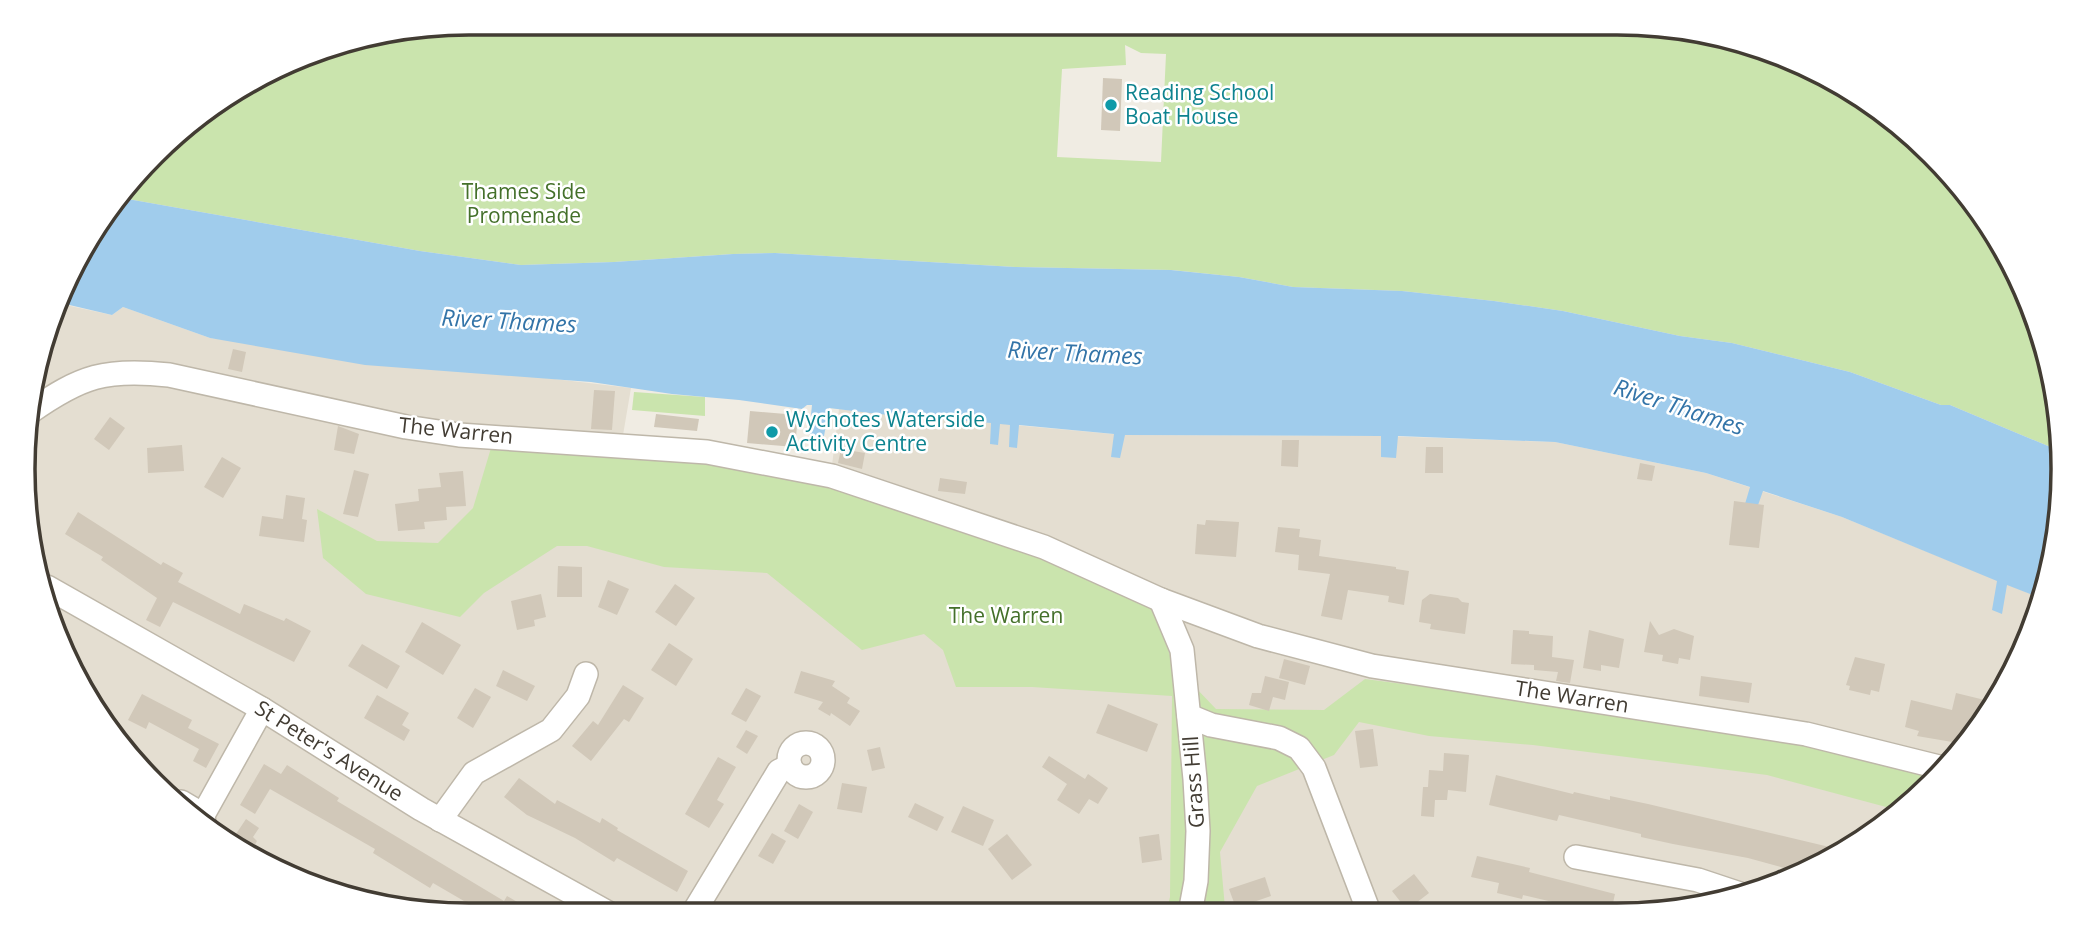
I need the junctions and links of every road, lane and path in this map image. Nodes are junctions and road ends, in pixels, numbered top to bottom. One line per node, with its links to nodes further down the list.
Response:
1 (40, 405): 3 (street, The Warren)
2 (53, 590): 7 (street, St Peter's Avenue)
3 (1161, 600): 4 (street, The Warren); 5 (street, Grass Hill)
4 (1212, 618): 5 (street); 10 (street, The Warren)
5 (1182, 650): 8 (street, Grass Hill)
6 (586, 674): 12 (street)
7 (262, 709): 11 (street); 12 (street, St Peter's Avenue)
8 (1189, 716): 17 (street, Grass Hill); 18 (street)
9 (790, 766): 16 (street)
10 (1933, 766)
11 (207, 814)
12 (440, 820): 15 (street, St Peter's Avenue)
13 (1587, 855): 14 (street)
14 (1725, 889)
15 (590, 903)
16 (699, 903)
17 (1192, 903)
18 (1366, 903)

